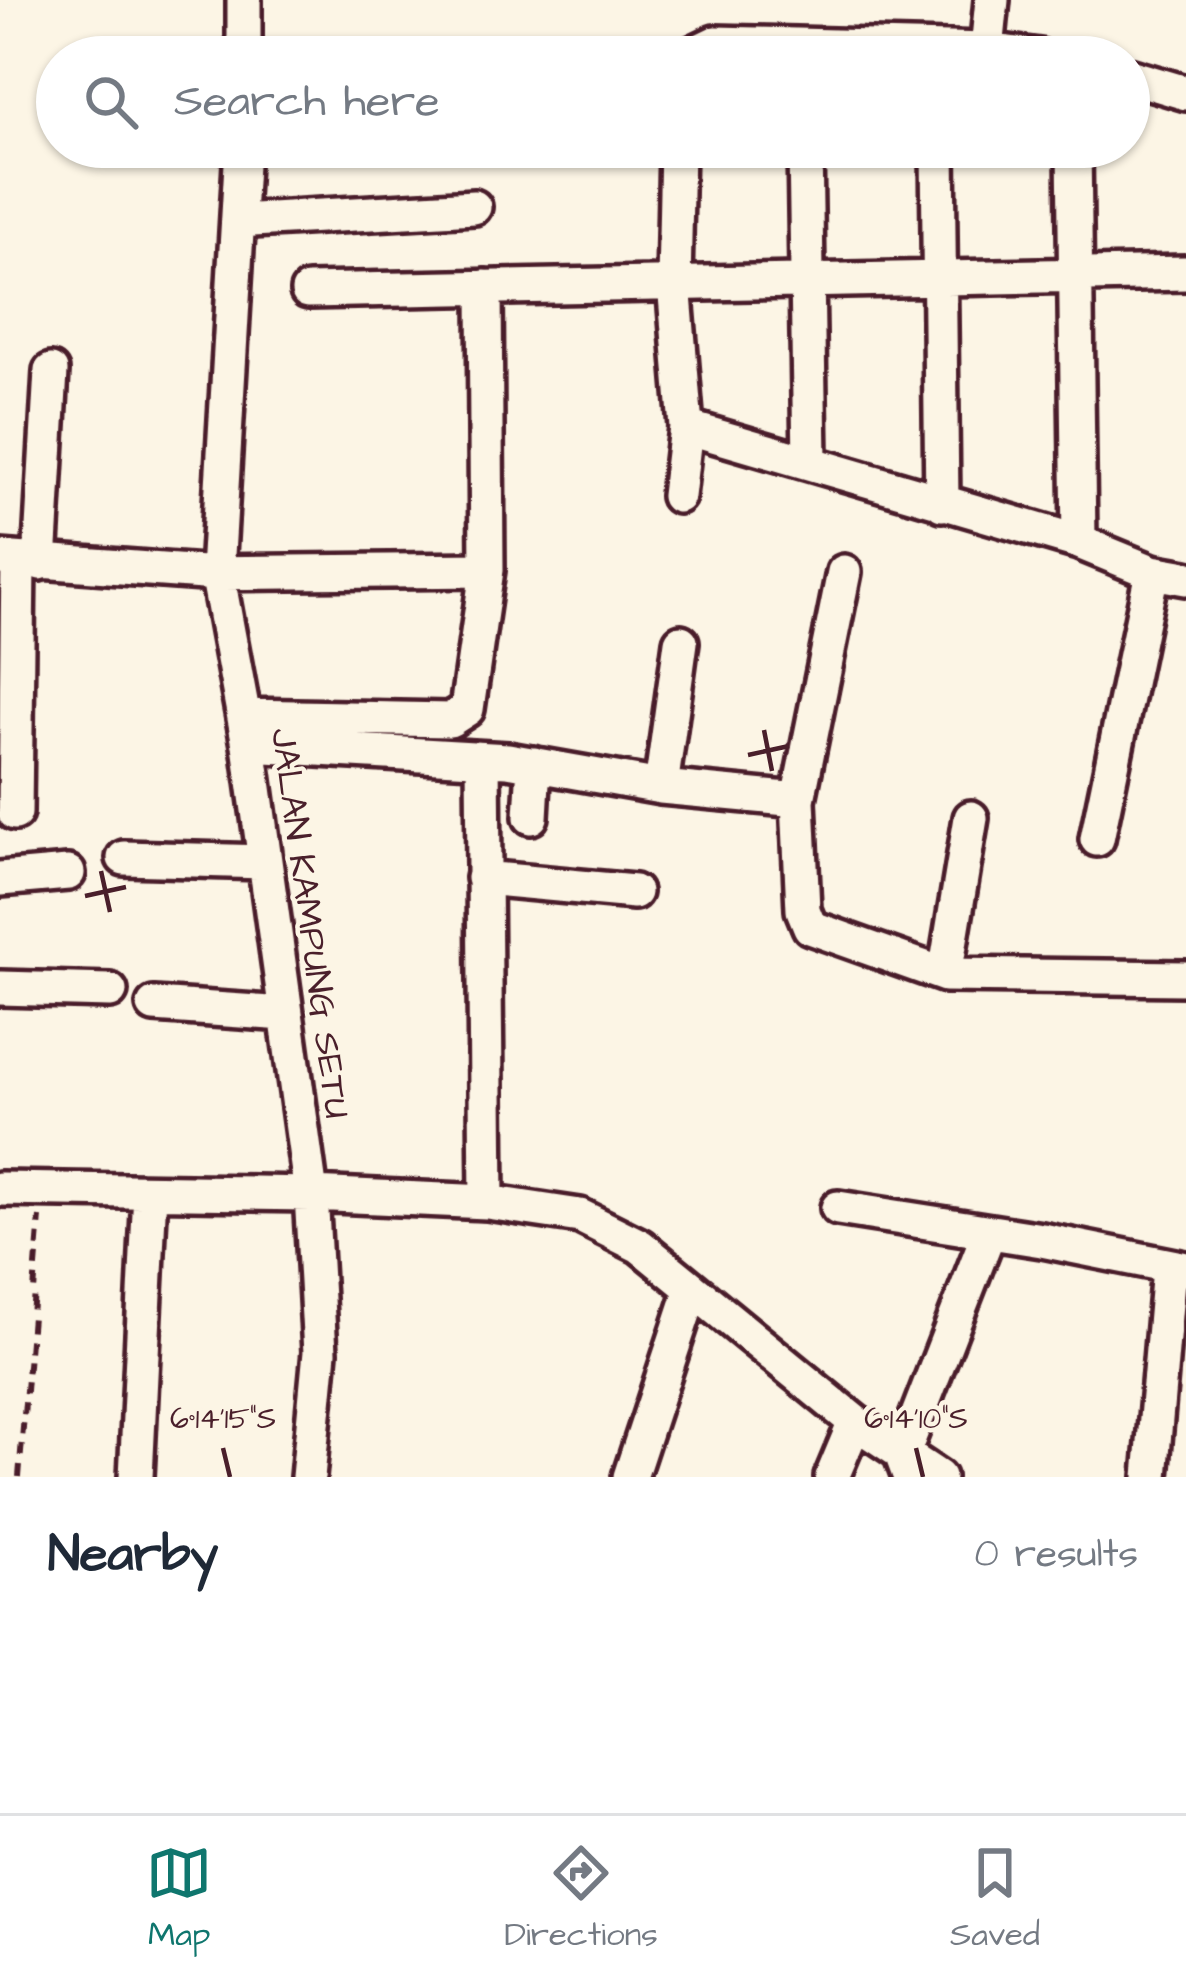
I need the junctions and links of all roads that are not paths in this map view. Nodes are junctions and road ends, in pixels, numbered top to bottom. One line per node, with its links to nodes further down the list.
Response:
1 (244, 0): 3 (street)
2 (992, 0): 4 (street)
3 (244, 36)
4 (988, 36)
5 (1150, 82): 6 (street)
6 (1186, 93)
7 (241, 168): 13 (street, JALAN KAMPUNG SETU)
8 (676, 168): 18 (street)
9 (805, 168): 17 (street)
10 (938, 168): 16 (street)
11 (1074, 168): 15 (street)
12 (475, 206): 13 (street)
13 (238, 221): 29 (street, JALAN KAMPUNG SETU)
14 (1186, 273): 15 (street)
15 (1076, 275): 16 (street); 26 (street)
16 (940, 278): 17 (street); 25 (street)
17 (808, 280): 18 (street); 23 (street)
18 (674, 283): 19 (street); 22 (street)
19 (484, 287): 20 (street); 28 (street)
20 (308, 291)
21 (51, 371): 27 (street)
22 (686, 427): 23 (street); 24 (street)
23 (810, 461): 25 (street)
24 (678, 496)
25 (942, 504): 26 (street)
26 (1079, 542): 31 (street)
27 (19, 561): 29 (street); 39 (street)
28 (487, 570): 29 (street); 34 (street)
29 (217, 572): 34 (street, JALAN KAMPUNG SETU)
30 (844, 572): 38 (street)
31 (1152, 572): 32 (street); 42 (street)
32 (1186, 578)
33 (681, 642): 37 (street)
34 (246, 730): 35 (street); 44 (street, JALAN KAMPUNG SETU)
35 (483, 759): 36 (street); 46 (street)
36 (534, 764): 37 (street); 40 (street)
37 (661, 787): 38 (street)
38 (798, 800): 49 (street)
39 (15, 813)
40 (531, 817)
41 (970, 818): 49 (street)
42 (1097, 839)
43 (124, 858): 44 (street)
44 (265, 862): 54 (street, JALAN KAMPUNG SETU)
45 (68, 873): 47 (street)
46 (483, 878): 48 (street); 58 (street)
47 (0, 879)
48 (634, 892)
49 (944, 975): 50 (street)
50 (1186, 978)
51 (0, 988): 52 (street)
52 (110, 991)
53 (154, 1005): 54 (street)
54 (286, 1014): 57 (street, JALAN KAMPUNG SETU)
55 (0, 1189): 56 (street)
56 (150, 1192): 57 (street); 65 (street)
57 (311, 1194): 58 (street); 66 (street, JALAN KAMPUNG SETU)
58 (487, 1202): 62 (street)
59 (838, 1208): 60 (street)
60 (989, 1232): 61 (street); 64 (street)
61 (1178, 1269): 70 (street)
62 (692, 1289): 63 (street); 67 (street)
63 (855, 1421): 64 (street); 68 (street)
64 (906, 1466): 69 (street)
65 (136, 1477)
66 (308, 1477)
67 (630, 1477)
68 (832, 1477)
69 (938, 1477)
70 (1151, 1477)

